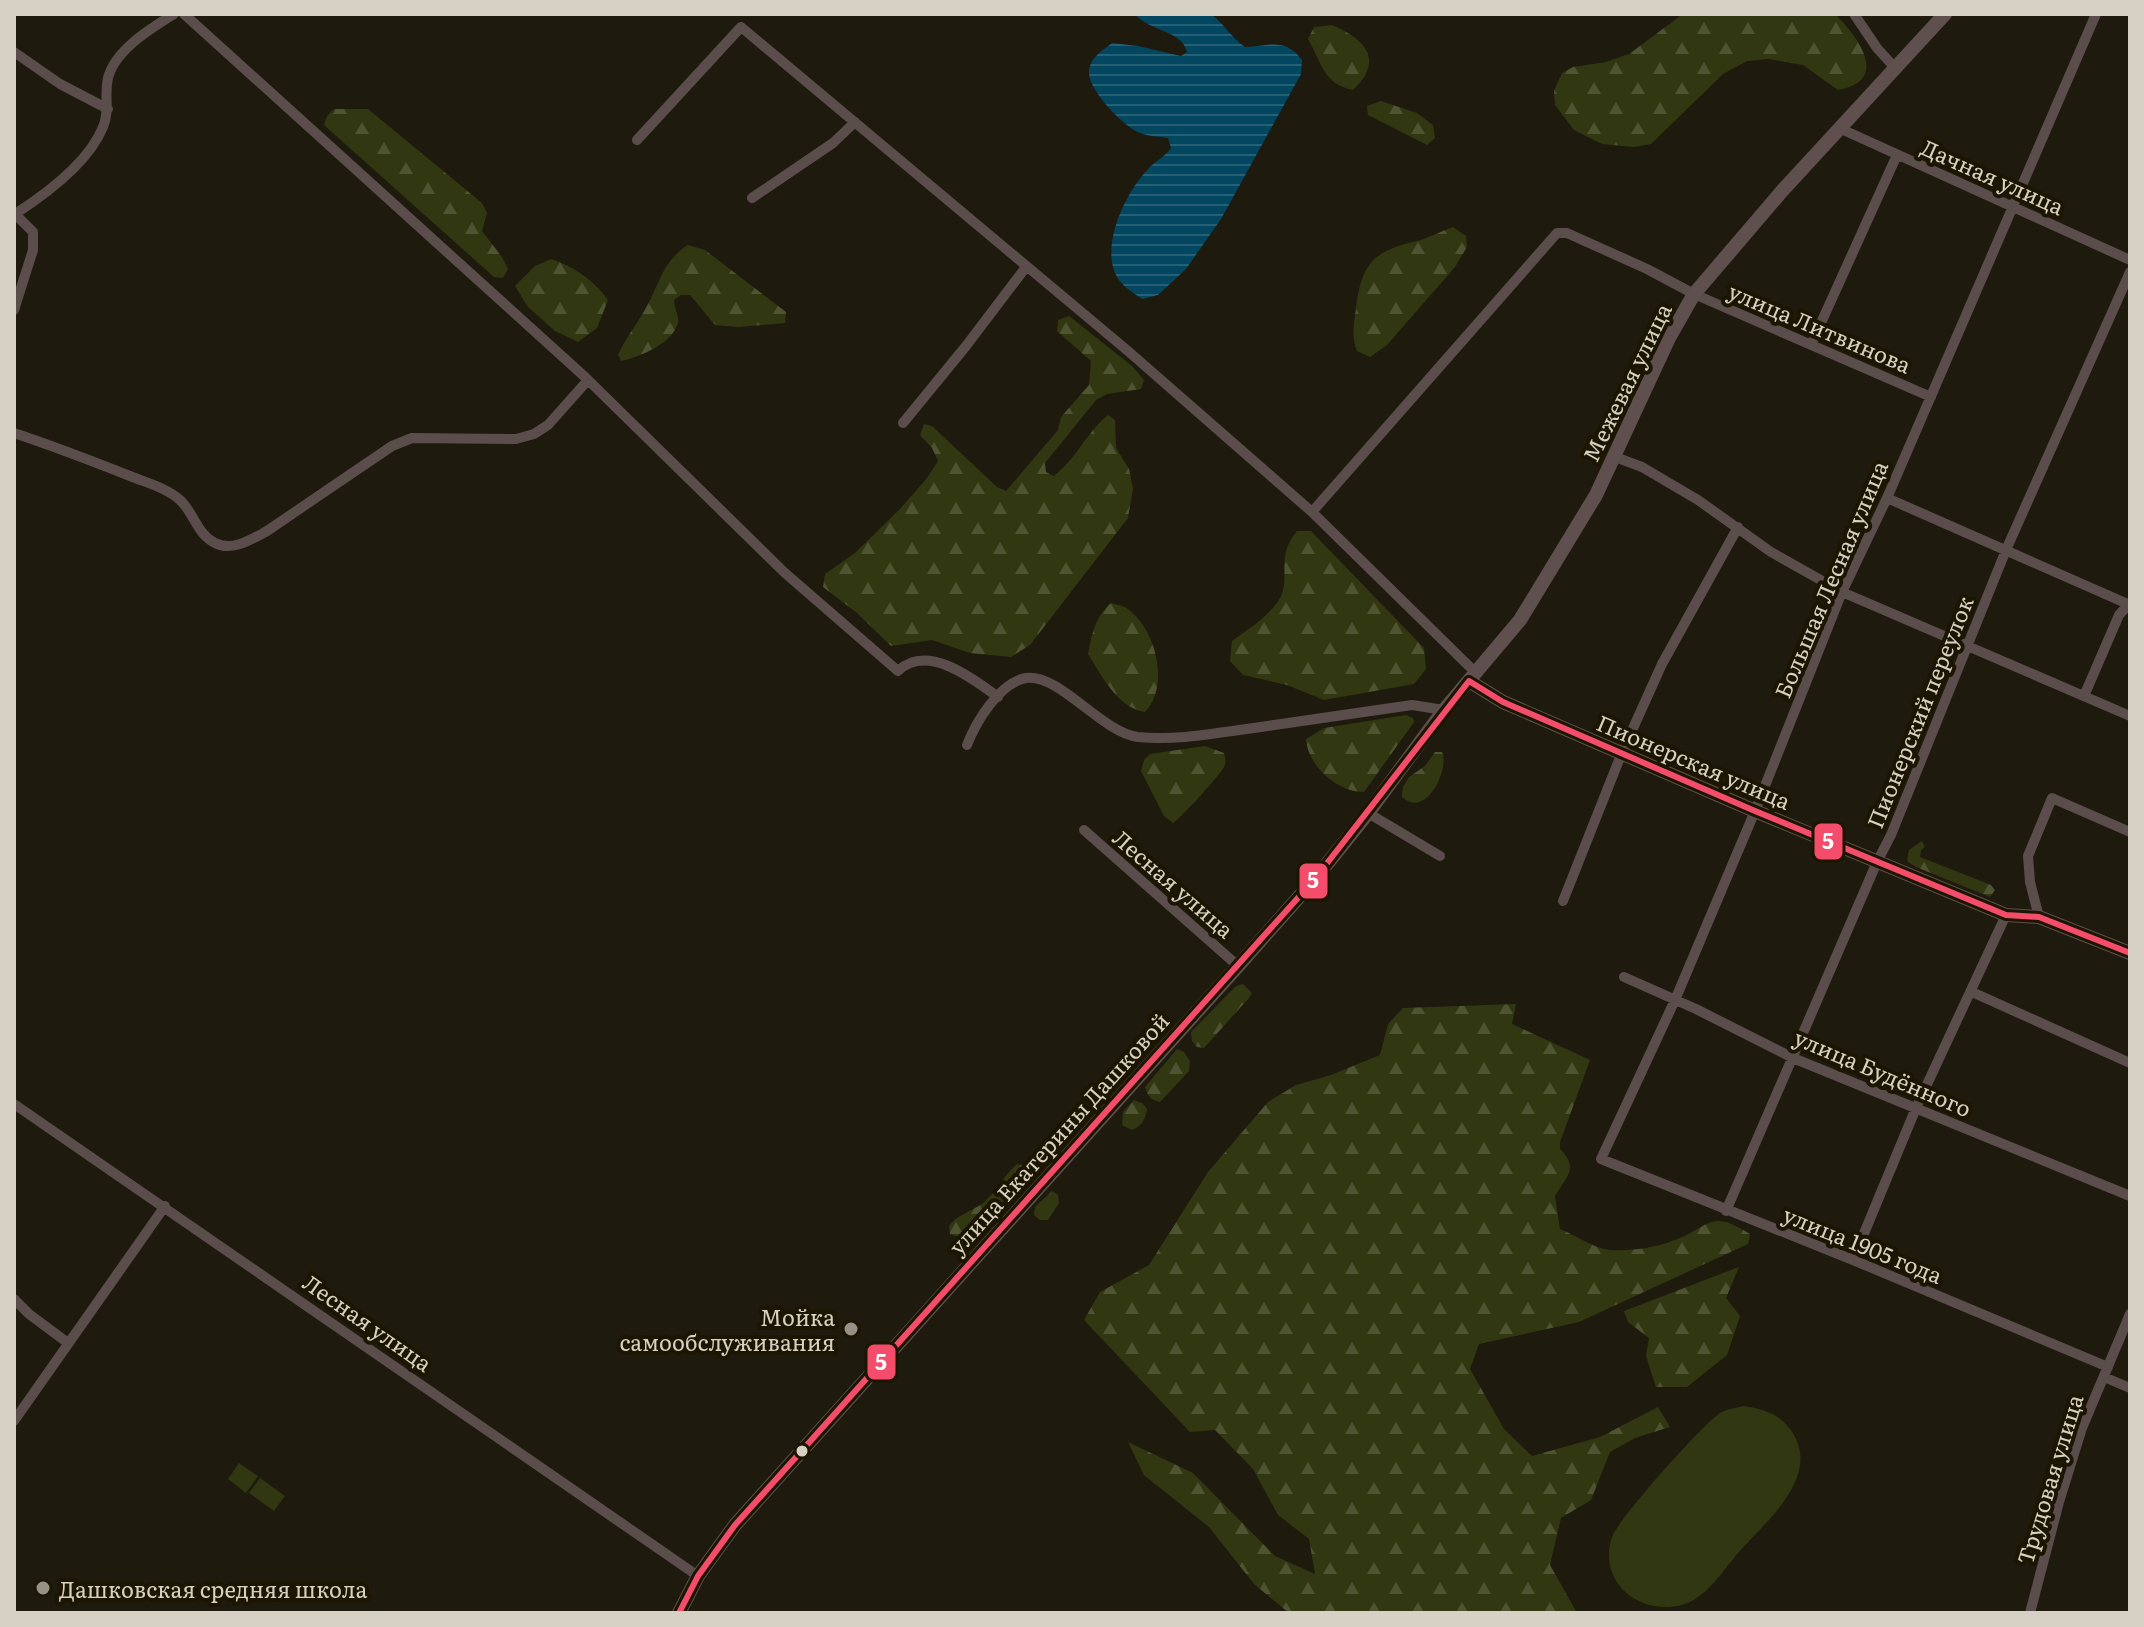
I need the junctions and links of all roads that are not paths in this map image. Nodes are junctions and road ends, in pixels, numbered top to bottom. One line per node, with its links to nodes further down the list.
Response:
1 (174, 14): 8 (street)
2 (184, 14): 22 (street)
3 (1854, 14): 7 (street)
4 (1945, 14): 7 (street, Межевая улица)
5 (2096, 14): 14 (street, Большая Лесная улица)
6 (14, 52): 8 (street)
7 (1896, 69): 10 (street, Межевая улица)
8 (108, 109): 15 (street)
9 (855, 122): 11 (street); 13 (street); 17 (street)
10 (1839, 128): 12 (street, Дачная улица); 19 (street, Межевая улица)
11 (637, 140)
12 (1897, 155): 14 (street, Дачная улица); 21 (street)
13 (752, 198)
14 (2013, 206): 16 (street, Дачная улица); 23 (street, Большая Лесная улица)
15 (15, 213): 20 (street)
16 (2130, 260)
17 (1026, 267): 24 (street); 28 (street)
18 (2130, 272): 30 (street, Пионерский переулок)
19 (1694, 294): 21 (street, улица Литвинова); 26 (street, Межевая улица); 28 (street, улица Литвинова)
20 (15, 302)
21 (1811, 345): 23 (street, улица Литвинова)
22 (588, 380): 25 (street); 36 (street)
23 (1931, 397): 27 (street, Большая Лесная улица)
24 (903, 423)
25 (14, 433)
26 (1615, 457): 29 (street); 34 (street, Межевая улица)
27 (1887, 498): 30 (street); 31 (street, Большая Лесная улица)
28 (1312, 512): 34 (street)
29 (1738, 527): 31 (street); 40 (street)
30 (2006, 550): 32 (street); 33 (street, Пионерский переулок)
31 (1842, 592): 33 (street); 41 (street, Большая Лесная улица)
32 (2130, 605): 35 (street)
33 (1967, 647): 35 (street); 46 (street, Пионерский переулок)
34 (1472, 677): 37 (street, улица Екатерины Дашковой); 40 (street, Пионерская улица)
35 (2084, 696): 38 (street)
36 (998, 697): 37 (street); 39 (street)
37 (1444, 710): 42 (street, улица Екатерины Дашковой)
38 (2130, 716)
39 (967, 745)
40 (1621, 755): 41 (street, Пионерская улица); 47 (street)
41 (1755, 811): 46 (street, Пионерская улица); 54 (street, Большая Лесная улица)
42 (1368, 813): 45 (street); 51 (street, улица Екатерины Дашковой)
43 (1084, 830): 51 (street, Лесная улица)
44 (2130, 832): 49 (street)
45 (1440, 856)
46 (1877, 862): 48 (street, Пионерская улица); 55 (street, Пионерский переулок)
47 (1563, 901)
48 (2006, 915): 49 (street, Пионерская улица); 53 (street)
49 (2039, 917): 50 (street, Пионерская улица)
50 (2130, 953)
51 (1238, 966): 70 (street, улица Екатерины Дашковой)
52 (1624, 977): 54 (street, улица Будённого)
53 (1972, 992): 56 (street); 58 (street)
54 (1675, 1000): 55 (street, улица Будённого); 59 (street, Большая Лесная улица)
55 (1793, 1058): 58 (street, улица Будённого); 62 (street, Пионерский переулок)
56 (2130, 1063)
57 (14, 1104): 61 (street, Лесная улица)
58 (1916, 1108): 60 (street, улица Будённого); 63 (street)
59 (1601, 1159): 62 (street, улица 1905 года)
60 (2130, 1196)
61 (165, 1206): 66 (street); 70 (street, Лесная улица)
62 (1726, 1211): 63 (street, улица 1905 года)
63 (1853, 1260): 67 (street, улица 1905 года)
64 (14, 1299): 66 (street)
65 (2130, 1314): 67 (street, Трудовая улица)
66 (68, 1343): 69 (street)
67 (2106, 1372): 68 (street, улица 1905 года); 72 (street, Трудовая улица)
68 (2130, 1388)
69 (14, 1421)
70 (698, 1576): 71 (street, улица Екатерины Дашковой)
71 (679, 1613)
72 (2030, 1613)

